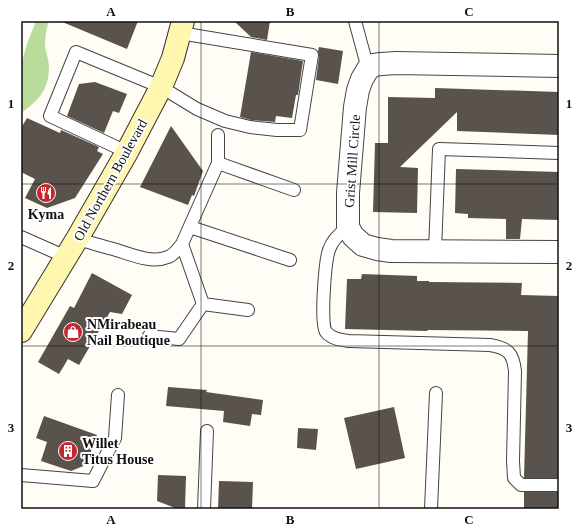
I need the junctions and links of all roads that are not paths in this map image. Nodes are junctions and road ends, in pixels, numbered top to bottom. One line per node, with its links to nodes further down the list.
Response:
1 (355, 21): 4 (lane)
2 (181, 27): 5 (main road, Old Northern Boulevard); 5 (lane)
3 (559, 66): 4 (street)
4 (368, 69): 11 (street, Grist Mill Circle)
5 (161, 87): 7 (main road, Old Northern Boulevard); 7 (lane)
6 (218, 135): 9 (lane)
7 (127, 152): 15 (main road, Old Northern Boulevard)
8 (559, 153): 16 (lane)
9 (218, 163): 10 (lane); 12 (lane)
10 (294, 190)
11 (348, 226): 16 (street, Grist Mill Circle); 27 (lane)
12 (190, 227): 14 (lane); 18 (lane)
13 (21, 237): 15 (lane)
14 (182, 244): 15 (lane); 19 (lane)
15 (71, 248): 21 (main road, Old Northern Boulevard)
16 (434, 251): 17 (street, Grist Mill Circle)
17 (559, 252)
18 (290, 260)
19 (203, 304): 20 (lane); 22 (lane)
20 (248, 310)
21 (21, 332)
22 (149, 336)
23 (436, 393): 29 (lane)
24 (118, 395): 26 (lane)
25 (207, 431): 28 (lane)
26 (21, 474)
27 (559, 485)
28 (204, 509)
29 (431, 509)

